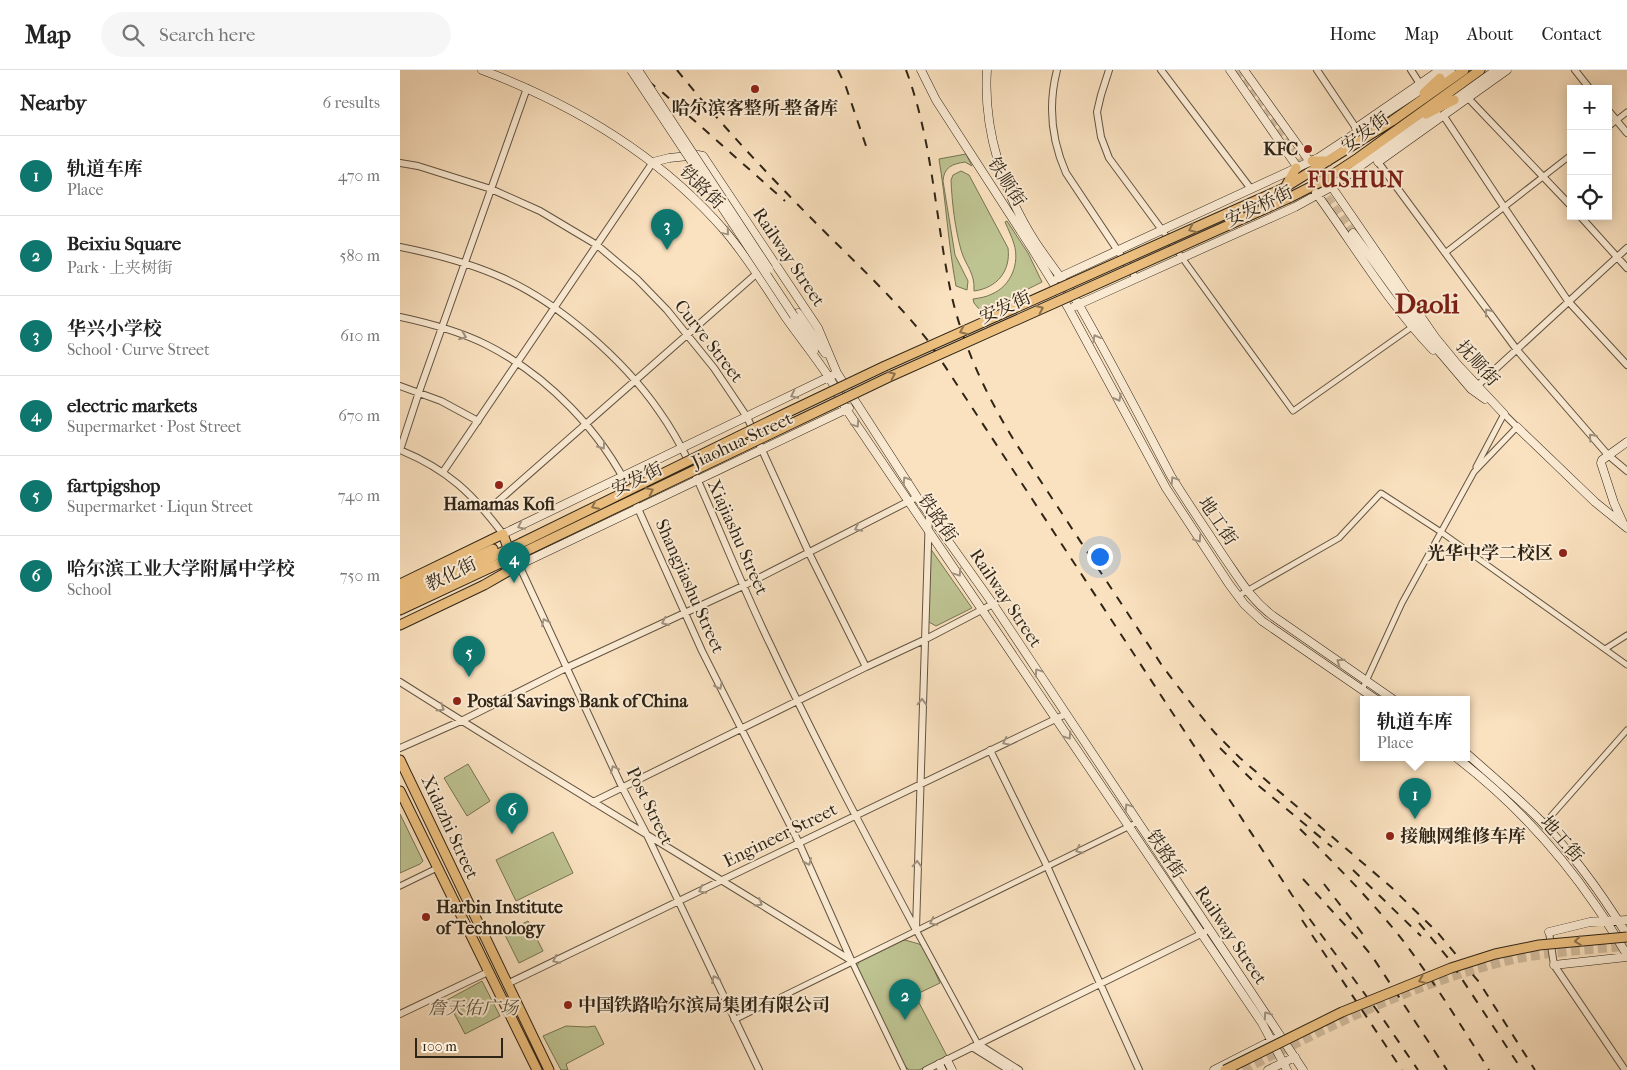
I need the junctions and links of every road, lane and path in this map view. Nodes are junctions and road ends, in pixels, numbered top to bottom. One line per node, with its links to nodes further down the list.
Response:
1 (482, 70): 22 (main road, 铁路街)
2 (631, 70): 69 (main road, bridge)
3 (638, 70): 69 (main road, 铁路街, bridge)
4 (921, 70): 64 (main road, 铁顺街)
5 (987, 70): 62 (main road, 铁顺街)
6 (1056, 70): 55 (street)
7 (1109, 70): 50 (street)
8 (1161, 70): 43 (street)
9 (1230, 70): 39 (main road)
10 (1244, 70): 39 (main road)
11 (1317, 70): 31 (street)
12 (1411, 70): 20 (street)
13 (1451, 70): 19 (main road, 安发街)
14 (1464, 70): 29 (main road, 安发街)
15 (1480, 70): 32 (main road, 安发街)
16 (1496, 70): 24 (main road, 安发桥街)
17 (1508, 70): 23 (main road, 安发街)
18 (1575, 70): 21 (street)
19 (1439, 72): 20 (main road, 安发街); 29 (main road); 39 (main road, 安发街)
20 (1420, 84): 31 (main road, 安发街)
21 (1587, 85)
22 (527, 88): 36 (main road, 铁路街); 45 (street)
23 (1468, 98): 26 (main road, 安发街); 40 (street)
24 (1454, 100): 32 (main road); 41 (main road, 安发桥街)
25 (1627, 112): 28 (street)
26 (1443, 114): 37 (main road, 安发街); 48 (street)
27 (1612, 115): 28 (street)
28 (1616, 120): 30 (street); 33 (street)
29 (1392, 121): 35 (main road, 安发街)
30 (1612, 124)
31 (1356, 128)
32 (1399, 128): 41 (main road, 安发街)
33 (1627, 133)
34 (1567, 158): 40 (street)
35 (1330, 160): 39 (main road); 44 (main road, 安发街)
36 (653, 162): 52 (street); 78 (main road, Railway Street); 79 (main road, 铁路街, one-way to 79)
37 (1378, 162): 56 (street)
38 (400, 163): 45 (street, Curve Street)
39 (1304, 165): 43 (main road, 安发桥街); 44 (main road)
40 (1543, 176): 47 (street); 48 (street)
41 (1328, 183): 42 (main road, 安发街); 46 (main road, 安发桥街); 82 (main road, 抚顺街)
42 (1312, 187): 46 (main road, 抚顺街); 109 (main road, 安发街, one-way to 42, bridge)
43 (1251, 188): 50 (main road, 安发桥街)
44 (1284, 188): 109 (main road, 安发街, one-way to 109, bridge)
45 (491, 189): 52 (street, Curve Street); 59 (street)
46 (1318, 195): 57 (main road, 安发桥街); 71 (main road, 抚顺街)
47 (1567, 202)
48 (1504, 208): 56 (street); 65 (street)
49 (1584, 220): 58 (street)
50 (1162, 230): 55 (main road, 安发桥街); 57 (street)
51 (1353, 233): 77 (main road, 抚顺街)
52 (597, 245): 67 (street); 73 (street, Curve Street)
53 (400, 247): 59 (street, Xiajiashu Street)
54 (1627, 248): 58 (street)
55 (1119, 251): 62 (main road, 安发桥街); 63 (street)
56 (1444, 254): 74 (street, one-way to 56)
57 (1183, 257): 63 (main road, 安发桥街); 71 (street)
58 (1617, 258): 60 (street); 65 (street)
59 (464, 263): 67 (street, Xiajiashu Street); 72 (street)
60 (1627, 268)
61 (755, 275): 73 (street)
62 (1061, 277): 64 (main road, 安发桥街); 66 (main road, 铁顺街)
63 (1136, 278): 66 (main road, 安发桥街)
64 (1052, 281): 68 (main road, 铁顺街)
65 (1568, 301): 74 (street); 76 (street)
66 (1078, 305): 68 (main road, 安发桥街); 114 (main road, 地工街, one-way to 66)
67 (554, 308): 75 (street); 80 (street, Xiajiashu Street)
68 (1069, 309): 116 (main road, 地工街, one-way to 116)
69 (796, 314): 78 (main road); 79 (main road)
70 (400, 317): 72 (street, Shangjiashu Street)
71 (1412, 327): 77 (main road, 抚顺街)
72 (442, 328): 75 (street, Shangjiashu Street, one-way to 75); 83 (street)
73 (688, 334): 80 (street); 87 (street, Curve Street)
74 (1517, 350): 82 (street); 95 (street, one-way to 74)
75 (517, 363): 88 (street); 89 (street, Shangjiashu Street)
76 (1627, 366)
77 (1457, 372): 86 (main road, 抚顺街)
78 (837, 373): 79 (main road, Jiaohua Street); 84 (main road, Railway Street)
79 (830, 377): 85 (main road, 铁路街); 87 (main road, Jiaohua Street, one-way to 87)
80 (635, 381): 89 (street); 92 (street, Xiajiashu Street)
81 (400, 386): 83 (street)
82 (1477, 386): 86 (main road, 抚顺街)
83 (419, 392): 88 (street); 94 (street)
84 (857, 404): 85 (main road, Jiaohua Street); 101 (main road, Railway Street, one-way to 84)
85 (846, 409): 93 (main road, Jiaohua Street); 102 (main road, 铁路街, one-way to 102)
86 (1504, 414): 90 (street); 98 (street)
87 (747, 417): 92 (main road, Jiaohua Street); 93 (street, Curve Street)
88 (478, 421): 97 (street)
89 (586, 424): 99 (street, Shangjiashu Street, one-way to 99); 104 (street)
90 (1517, 427): 98 (street); 106 (main road)
91 (1627, 442): 95 (main road)
92 (682, 448): 99 (main road, Jiaohua Street); 100 (street, Xiajiashu Street)
93 (762, 448): 100 (main road, Jiaohua Street); 111 (street, Curve Street)
94 (400, 450): 97 (street, Post Street)
95 (1608, 455): 96 (street); 106 (main road)
96 (1627, 471)
97 (443, 472): 104 (street, Post Street)
98 (1474, 472): 108 (street)
99 (623, 476): 103 (street, Shangjiashu Street); 110 (main road, Jiaohua Street, one-way to 110)
100 (697, 479): 103 (main road, Jiaohua Street); 113 (street, Xiajiashu Street)
101 (917, 497): 102 (street); 105 (main road, Railway Street)
102 (909, 502): 107 (main road, 铁路街); 111 (street, one-way to 111)
103 (638, 507): 110 (main road, Jiaohua Street); 121 (street, Shangjiashu Street)
104 (486, 512): 110 (street, Post Street)
105 (929, 513): 107 (street); 118 (main road, Railway Street)
106 (1625, 526)
107 (928, 529): 119 (main road, 铁路街, one-way to 119); 125 (street)
108 (1441, 532): 114 (street); 126 (street); 130 (street)
109 (525, 546): 110 (main road, 教化街)
110 (510, 549): 112 (main road, Jiaohua Street); 115 (main road, 教化街); 117 (main road, Jiaohua Street); 120 (main road, Jiaohua Street); 122 (main road, 教化街); 123 (main road, Jiaohua Street); 129 (street, Post Street, one-way to 110)
111 (809, 553): 113 (street); 128 (street, Curve Street)
112 (400, 584)
113 (743, 586): 121 (street); 135 (street, Xiajiashu Street)
114 (1246, 591): 116 (street); 130 (main road, 地工街, one-way to 114)
115 (400, 593)
116 (1238, 596): 132 (main road, 地工街)
117 (400, 601)
118 (993, 604): 119 (street); 136 (main road, Railway Street, one-way to 118)
119 (983, 609): 125 (street); 137 (main road, 铁路街)
120 (400, 610)
121 (685, 614): 129 (street, one-way to 129); 139 (street, Shangjiashu Street, one-way to 139)
122 (400, 617)
123 (400, 625)
124 (1627, 635): 126 (street)
125 (924, 640): 128 (street); 146 (street, one-way to 125)
126 (1605, 649): 127 (street)
127 (1627, 664)
128 (866, 667): 135 (street)
129 (566, 668): 138 (street); 147 (street, Post Street, one-way to 129)
130 (1366, 681): 132 (street); 134 (main road, 地工街)
131 (400, 682): 138 (street, one-way to 138)
132 (1362, 690): 133 (main road, 地工街)
133 (1371, 696)
134 (1388, 696)
135 (797, 701): 139 (street); 150 (street, Xiajiashu Street)
136 (1066, 714): 137 (street, Engineer Street); 151 (main road, Railway Street, one-way to 136)
137 (1056, 718): 142 (street, Engineer Street, one-way to 142); 153 (main road, 铁路街, one-way to 153)
138 (461, 721): 141 (street); 149 (street)
139 (741, 729): 147 (street); 155 (street, Shangjiashu Street)
140 (1627, 730): 152 (street)
141 (400, 748)
142 (990, 750): 146 (street, Engineer Street); 156 (street)
143 (1470, 756): 152 (main road, 地工街)
144 (400, 760): 173 (main road, Xidazhi Street)
145 (1460, 761): 161 (main road, 地工街)
146 (920, 785): 150 (street, Engineer Street); 164 (street, one-way to 146)
147 (622, 787): 149 (street); 154 (street, Post Street)
148 (400, 791): 157 (main road, Xidazhi Street)
149 (593, 802): 154 (street)
150 (855, 816): 155 (street, Engineer Street); 164 (street, Xiajiashu Street)
151 (1138, 822): 153 (street); 165 (main road, Railway Street)
152 (1544, 824): 163 (main road, 地工街)
153 (1129, 826): 156 (street, one-way to 156); 167 (main road, 铁路街)
154 (647, 835): 158 (street); 160 (street, Post Street)
155 (799, 843): 158 (street, Engineer Street); 170 (street, Shangjiashu Street, one-way to 170)
156 (1047, 866): 164 (street, one-way to 164); 174 (street)
157 (437, 868): 159 (street); 172 (main road, Xidazhi Street)
158 (723, 880): 160 (street, Engineer Street, one-way to 160); 170 (street, one-way to 170)
159 (400, 886)
160 (678, 902): 173 (street, Engineer Street, one-way to 173); 176 (street, Post Street, one-way to 160)
161 (1605, 920): 163 (main road); 166 (main road); 169 (main road, 地工街)
162 (1627, 920): 163 (main road)
163 (1618, 921): 168 (main road, 地工街)
164 (916, 930): 170 (street); 179 (street)
165 (1210, 930): 167 (street); 177 (main road, Railway Street, one-way to 165)
166 (1549, 932): 171 (street)
167 (1202, 934): 174 (street); 178 (main road, 铁路街)
168 (1627, 936): 194 (main road, one-way to 194, bridge)
169 (1627, 956): 171 (main road)
170 (852, 962): 176 (street); 187 (street)
171 (1554, 964): 198 (street)
172 (488, 972): 175 (street); 184 (main road, Xidazhi Street)
173 (508, 984): 185 (main road, Xidazhi Street)
174 (1101, 984): 179 (street); 192 (street)
175 (400, 1014)
176 (734, 1020): 186 (street, Post Street)
177 (1281, 1036): 178 (main road); 180 (main road, Railway Street)
178 (1271, 1041): 182 (main road, 铁路街); 193 (main road)
179 (975, 1046): 181 (street); 190 (street); 191 (street)
180 (1295, 1057): 182 (main road); 197 (main road, Railway Street)
181 (947, 1060): 183 (street); 189 (main road)
182 (1283, 1063): 195 (main road); 196 (main road, 铁路街)
183 (941, 1067): 188 (street)
184 (536, 1070)
185 (549, 1070)
186 (759, 1070)
187 (904, 1070)
188 (926, 1070)
189 (952, 1070)
190 (1009, 1070)
191 (1019, 1070)
192 (1140, 1070)
193 (1214, 1070)
194 (1224, 1070)
195 (1268, 1070)
196 (1287, 1070)
197 (1304, 1070)
198 (1625, 1070)

